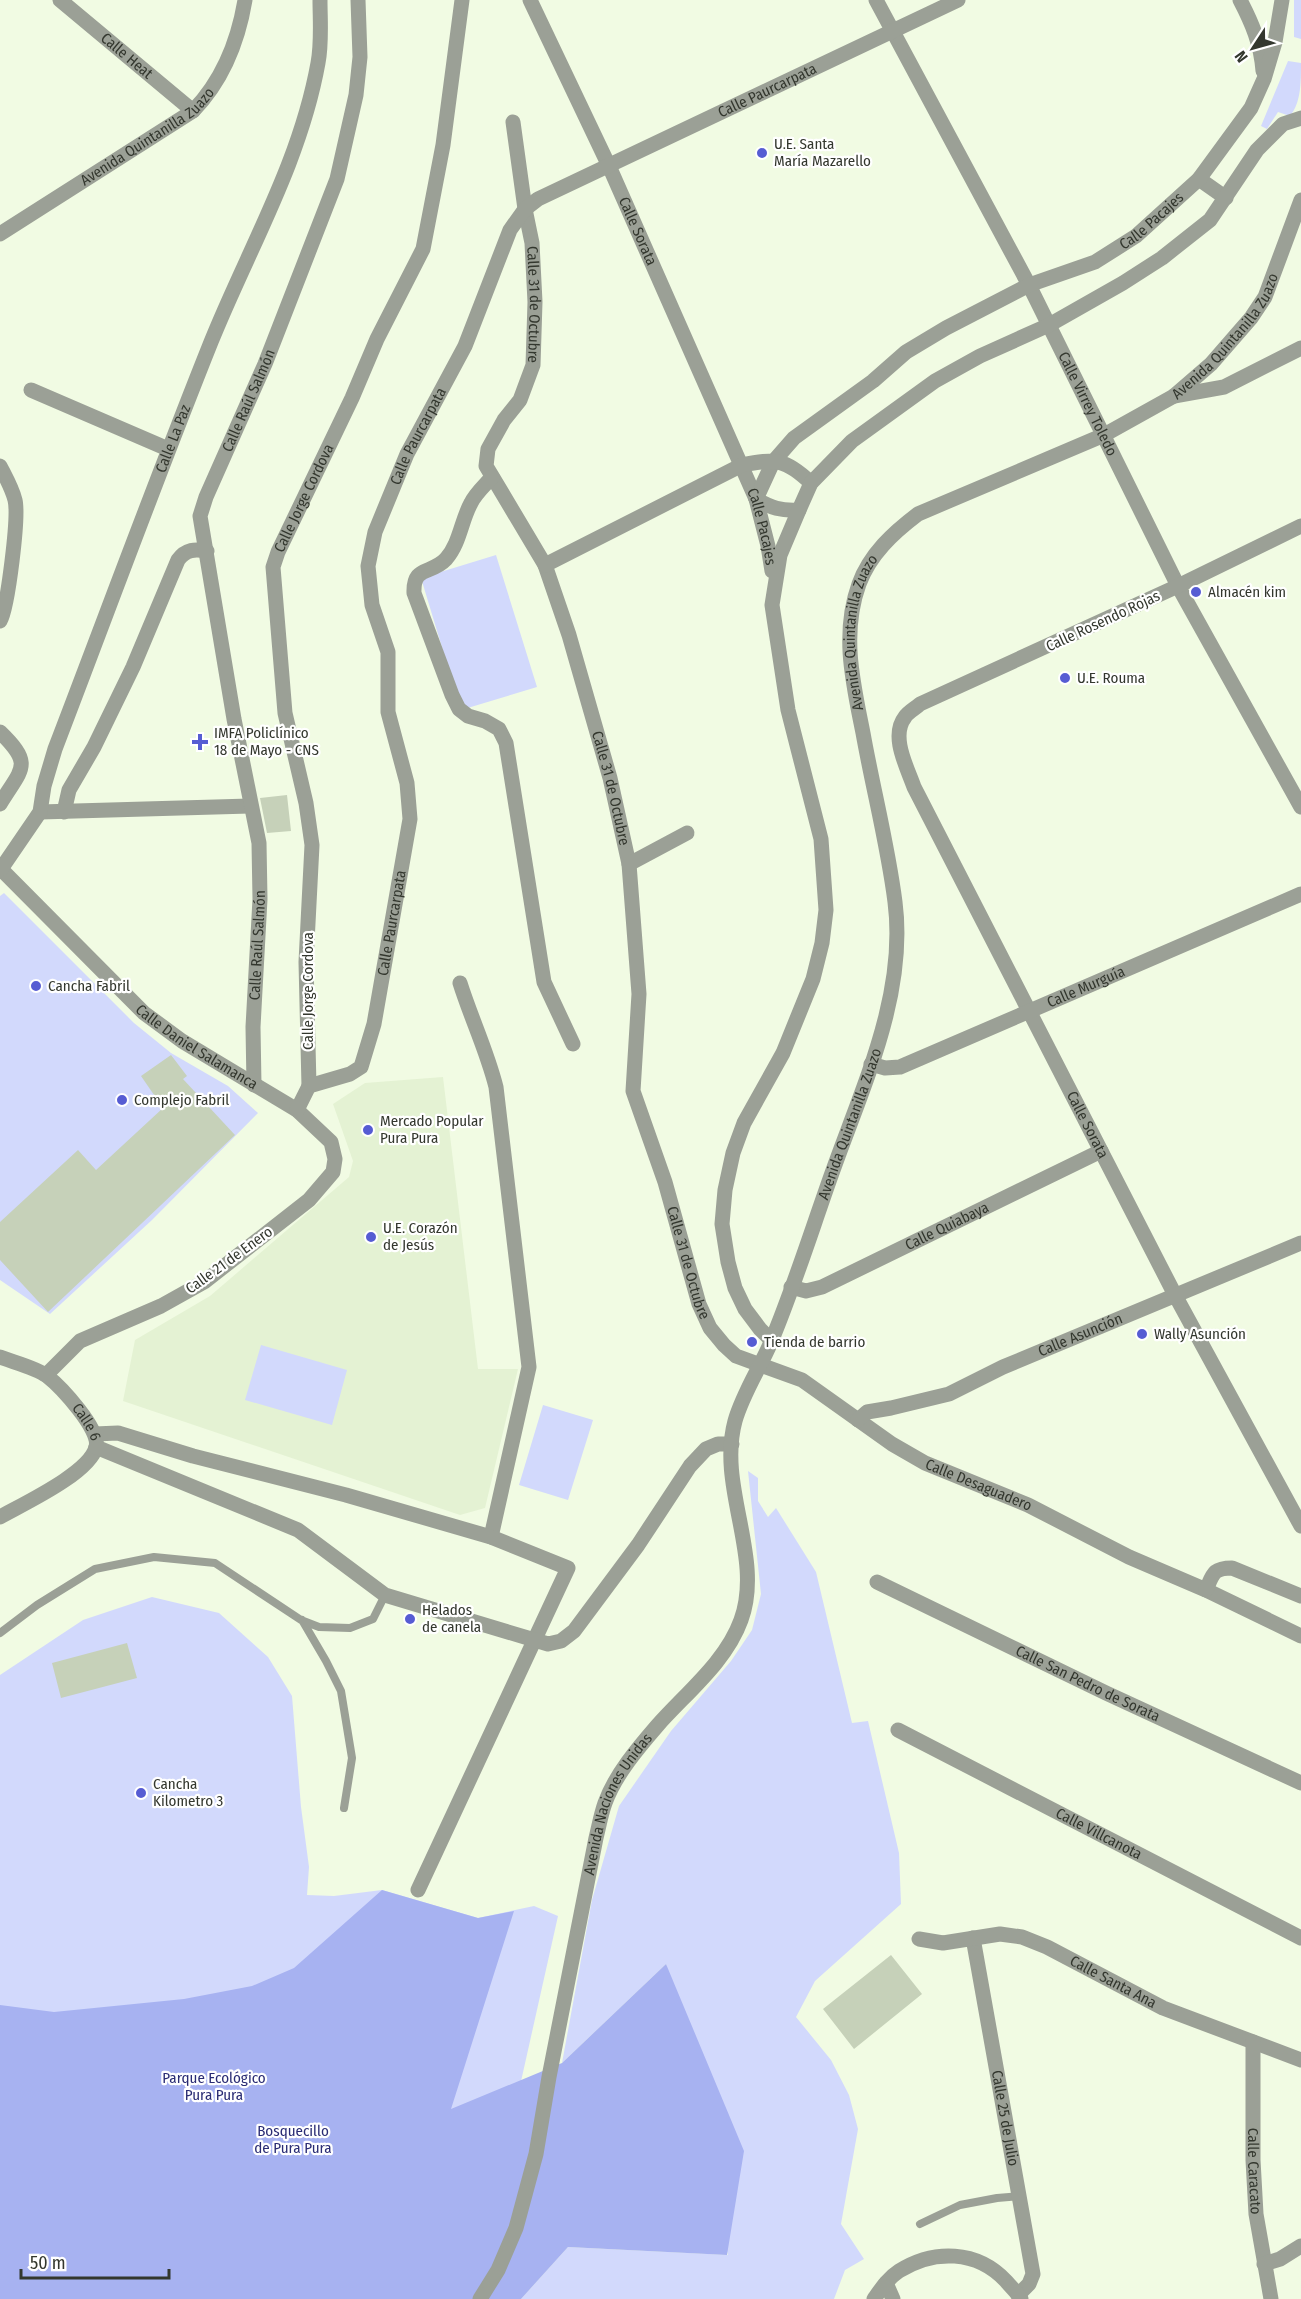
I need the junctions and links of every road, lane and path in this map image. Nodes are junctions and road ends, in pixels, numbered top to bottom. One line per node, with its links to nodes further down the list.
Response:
1 (60, 0): 13 (street, Calle Heat)
2 (245, 0): 13 (street, Avenida Quintanilla Zuazo)
3 (320, 0): 28 (street, Calle La Paz)
4 (358, 0): 37 (street, Calle Raúl Salmón)
5 (462, 0): 60 (street, Calle Jorge Cordova)
6 (530, 0): 16 (street, Calle Sorata)
7 (876, 0): 11 (street, Calle Virrey Toledo)
8 (958, 0): 11 (street, Calle Paurcarpata)
9 (1240, 0): 12 (street)
10 (1282, 0): 12 (street, Calle Pacajes)
11 (892, 33): 16 (street, Calle Paurcarpata); 22 (street, Calle Virrey Toledo)
12 (1264, 80): 17 (street, Calle Pacajes)
13 (193, 111): 21 (street, Avenida Quintanilla Zuazo)
14 (1301, 118): 18 (street, Calle Pacajes)
15 (513, 122): 20 (street, Calle 31 de Octubre)
16 (609, 166): 20 (street, Calle Paurcarpata); 30 (street, Calle Sorata)
17 (1199, 179): 18 (street); 22 (street, Calle Pacajes)
18 (1226, 198): 23 (street, Calle Pacajes)
19 (1301, 200): 26 (street, Avenida Quintanilla Zuazo)
20 (525, 209): 32 (street, Calle 31 de Octubre); 60 (street, Calle Paurcarpata)
21 (0, 234)
22 (1029, 285): 23 (street, Calle Virrey Toledo); 29 (street, Calle Pacajes)
23 (1048, 325): 27 (street, Calle Virrey Toledo); 33 (street, Calle Pacajes)
24 (1301, 348): 26 (street)
25 (31, 390): 28 (street)
26 (1174, 396): 27 (street, Avenida Quintanilla Zuazo)
27 (1104, 435): 42 (street, Calle Virrey Toledo); 58 (street, Avenida Quintanilla Zuazo)
28 (168, 449): 49 (street, Calle La Paz)
29 (773, 462): 30 (street); 33 (street); 34 (street, Calle Pacajes)
30 (742, 465): 34 (street, Calle Sorata); 39 (street)
31 (0, 466): 38 (street)
32 (492, 477): 39 (street, Calle 31 de Octubre); 57 (street)
33 (811, 483): 35 (street, Calle Pacajes)
34 (756, 499): 35 (street); 41 (street, Calle Pacajes)
35 (799, 510): 41 (street, Calle Pacajes)
36 (1301, 526): 42 (street, Calle Rosendo Rojas)
37 (207, 551): 47 (street, Calle Raúl Salmón); 50 (street)
38 (12, 557): 40 (street); 43 (street)
39 (545, 565): 52 (street, Calle 31 de Octubre)
40 (0, 582)
41 (774, 583): 67 (street)
42 (1178, 586): 44 (street, Calle Rosendo Rojas); 48 (street, Calle Virrey Toledo)
43 (0, 621)
44 (905, 716): 56 (street, Calle Sorata)
45 (0, 732): 46 (street)
46 (0, 804)
47 (250, 806): 50 (street); 59 (street, Calle Raúl Salmón)
48 (1301, 807)
49 (40, 812): 50 (street); 53 (street, Calle La Paz)
50 (64, 812)
51 (687, 833): 52 (street)
52 (629, 864): 69 (street, Calle 31 de Octubre)
53 (1, 869): 59 (street, Calle Daniel Salamanca)
54 (1301, 894): 56 (street, Calle Murguía)
55 (460, 983): 76 (street)
56 (1028, 1011): 58 (street, Calle Murguía); 62 (street, Calle Sorata)
57 (573, 1044)
58 (871, 1064): 65 (street, Avenida Quintanilla Zuazo)
59 (254, 1085): 61 (street, Calle Daniel Salamanca)
60 (309, 1086): 61 (street)
61 (297, 1110): 63 (street, Calle Daniel Salamanca)
62 (1101, 1151): 65 (street, Calle Quiabaya); 66 (street, Calle Sorata)
63 (333, 1172): 70 (street, Calle 21 de Enero)
64 (1301, 1243): 66 (street, Calle Asunción)
65 (791, 1287): 67 (street, Avenida Quintanilla Zuazo)
66 (1175, 1295): 71 (street, Calle Asunción); 75 (street, Calle Sorata)
67 (771, 1340): 69 (street, Avenida Naciones Unidas)
68 (0, 1357): 70 (street, Calle 6)
69 (760, 1365): 71 (street, Calle Desaguadero); 73 (street, Avenida Naciones Unidas)
70 (46, 1375): 72 (street, Calle 6)
71 (858, 1420): 78 (street, Calle Desaguadero)
72 (96, 1440): 74 (street, Calle 6); 76 (street); 79 (street)
73 (732, 1444): 84 (street); 100 (street, Avenida Naciones Unidas)
74 (0, 1517)
75 (1301, 1526)
76 (491, 1537): 84 (street)
77 (877, 1582): 86 (street, Calle San Pedro de Sorata)
78 (1206, 1590): 80 (street); 83 (street, Calle Desaguadero)
79 (385, 1595): 81 (lane); 84 (street)
80 (1301, 1596)
81 (301, 1620): 82 (lane); 87 (lane)
82 (0, 1633)
83 (1301, 1636)
84 (535, 1641): 88 (street)
85 (898, 1730): 90 (street, Calle Villcanota)
86 (1301, 1783)
87 (344, 1809)
88 (418, 1890)
89 (973, 1938): 91 (street, Calle Santa Ana); 92 (street, Calle Santa Ana); 94 (street, Calle 25 de Julio)
90 (1301, 1938)
91 (919, 1939)
92 (1253, 2042): 93 (street, Calle Santa Ana); 97 (street, Calle Caracato)
93 (1301, 2060)
94 (1020, 2196): 95 (lane); 99 (street, Calle 25 de Julio)
95 (920, 2224)
96 (1301, 2246): 97 (street)
97 (1264, 2264): 103 (street, Calle Caracato)
98 (886, 2283): 99 (street); 101 (street); 102 (street)
99 (1020, 2297)
100 (480, 2299)
101 (874, 2299)
102 (893, 2299)
103 (1271, 2299)

